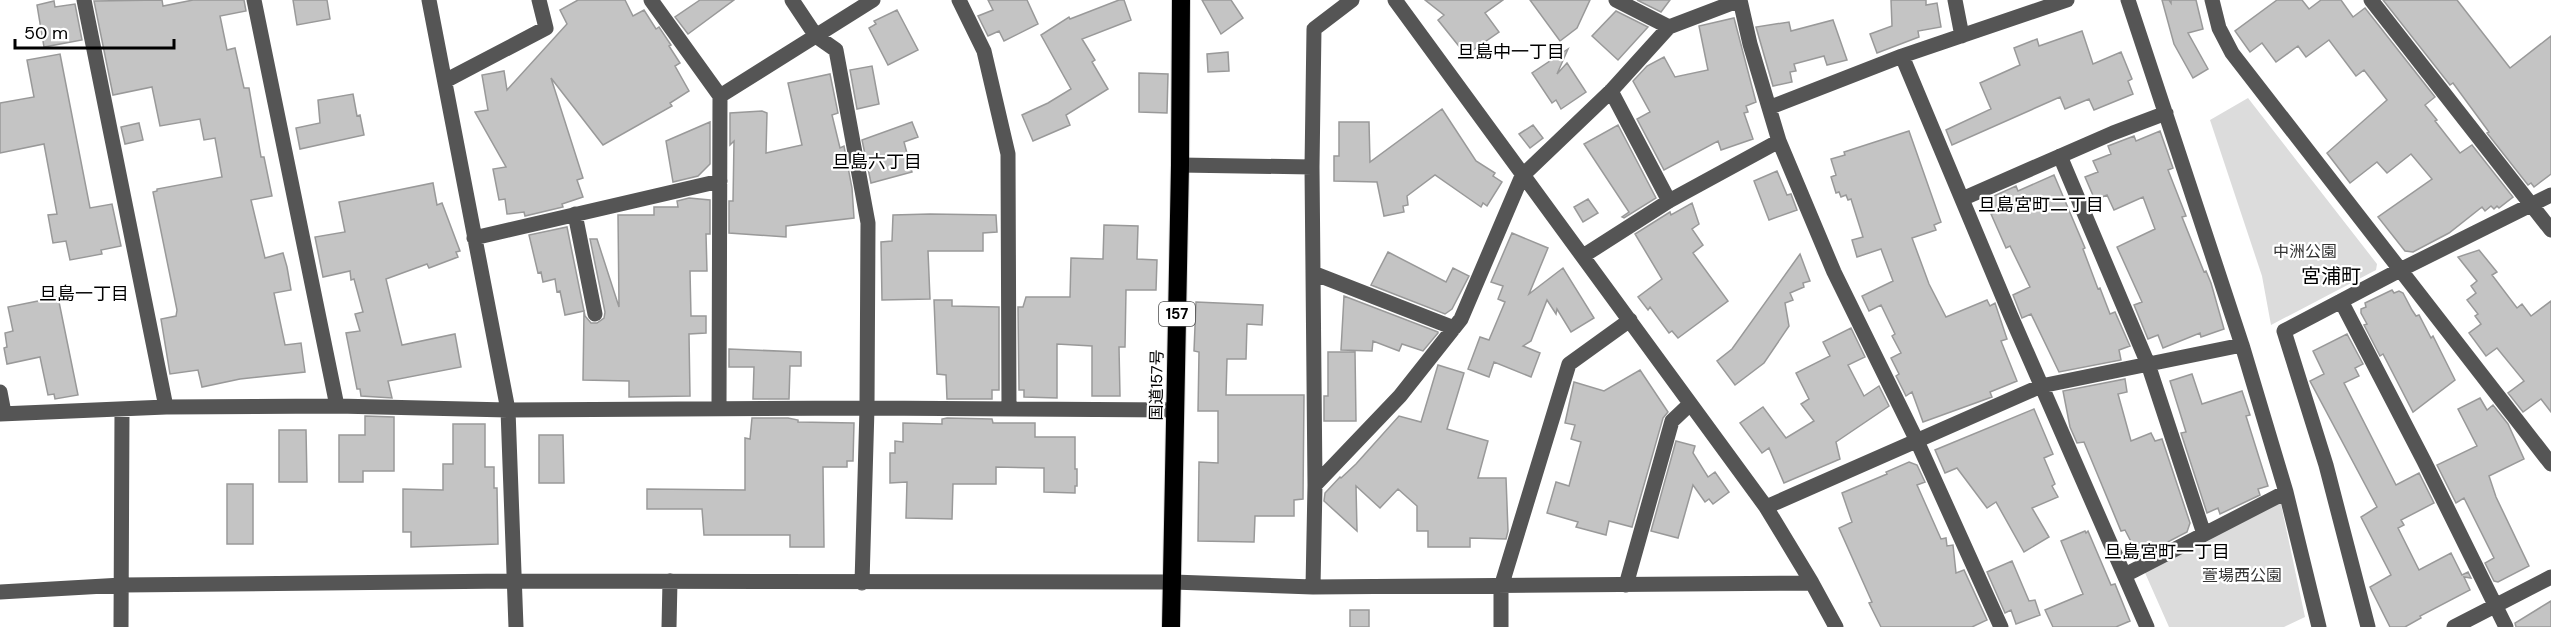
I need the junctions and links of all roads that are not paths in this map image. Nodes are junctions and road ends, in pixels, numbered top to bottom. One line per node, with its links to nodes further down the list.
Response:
1 (84, 0): 54 (street)
2 (254, 0): 53 (street)
3 (429, 0): 23 (street)
4 (539, 0): 23 (street)
5 (651, 0): 25 (street)
6 (792, 0): 20 (street)
7 (873, 0): 20 (street)
8 (959, 0): 57 (street)
9 (1181, 0): 30 (highway, 国道157号 / 157)
10 (1352, 0): 31 (street)
11 (1395, 0): 32 (street)
12 (1616, 0): 19 (street)
13 (1740, 0): 19 (street); 26 (street)
14 (1955, 0): 21 (street)
15 (2067, 0): 21 (street)
16 (2128, 0): 27 (street)
17 (2212, 0): 42 (street)
18 (2371, 0): 37 (street)
19 (1669, 27): 24 (street)
20 (816, 36): 25 (street); 56 (street)
21 (1962, 36): 22 (street)
22 (1902, 56): 26 (street); 35 (street)
23 (445, 81): 40 (street)
24 (1611, 91): 32 (street); 36 (street)
25 (720, 96): 33 (street)
26 (1771, 107): 28 (street)
27 (2166, 113): 29 (street); 48 (street)
28 (1779, 141): 36 (street); 62 (street)
29 (2060, 156): 35 (street); 49 (street)
30 (1180, 165): 31 (street); 60 (highway, 国道157号 / 157)
31 (1312, 167): 43 (street)
32 (1522, 176): 41 (street); 47 (street)
33 (720, 181): 38 (street); 55 (street)
34 (2551, 195): 37 (street)
35 (1962, 199): 50 (street)
36 (1669, 201): 41 (street)
37 (2531, 205): 39 (street); 42 (street)
38 (575, 214): 40 (street); 45 (street)
39 (2551, 230)
40 (474, 238): 59 (street)
41 (1583, 256): 46 (street)
42 (2400, 270): 44 (street); 63 (street)
43 (1313, 273): 47 (street); 64 (street)
44 (2340, 301): 80 (street); 90 (street)
45 (594, 314)
46 (1629, 320): 52 (street); 77 (street)
47 (1455, 328): 64 (street)
48 (2242, 345): 49 (street); 65 (street)
49 (2148, 364): 50 (street); 67 (street)
50 (2041, 386): 62 (street); 68 (street)
51 (0, 392): 61 (street)
52 (1690, 404): 66 (street); 76 (street)
53 (337, 406): 54 (street); 59 (street)
54 (166, 407): 58 (street)
55 (718, 408): 56 (street); 59 (street)
56 (867, 408): 57 (street); 74 (street)
57 (1009, 409): 60 (street)
58 (122, 410): 61 (street); 75 (street)
59 (508, 410): 71 (street)
60 (1175, 410): 72 (highway, 国道157号 / 157)
61 (2, 413)
62 (1917, 441): 66 (street); 87 (street)
63 (2551, 464)
64 (1315, 485): 78 (street)
65 (2286, 492): 67 (street); 89 (street)
66 (1766, 507): 73 (street)
67 (2204, 534): 68 (street)
68 (2125, 575): 88 (street)
69 (2551, 577): 80 (street)
70 (670, 581): 71 (street); 74 (street); 83 (street)
71 (514, 582): 75 (street); 82 (street)
72 (1173, 582): 74 (street); 78 (street); 84 (highway, 国道157号 / 157)
73 (1812, 582): 76 (street); 86 (street)
74 (862, 583)
75 (122, 585): 79 (street); 81 (street)
76 (1626, 585): 77 (street)
77 (1501, 586): 78 (street); 85 (street)
78 (1313, 587)
79 (0, 592)
80 (2494, 606): 91 (street); 92 (street)
81 (121, 627)
82 (516, 627)
83 (669, 627)
84 (1172, 627)
85 (1501, 627)
86 (1836, 627)
87 (2001, 627)
88 (2147, 627)
89 (2319, 627)
90 (2368, 627)
91 (2454, 627)
92 (2506, 627)

